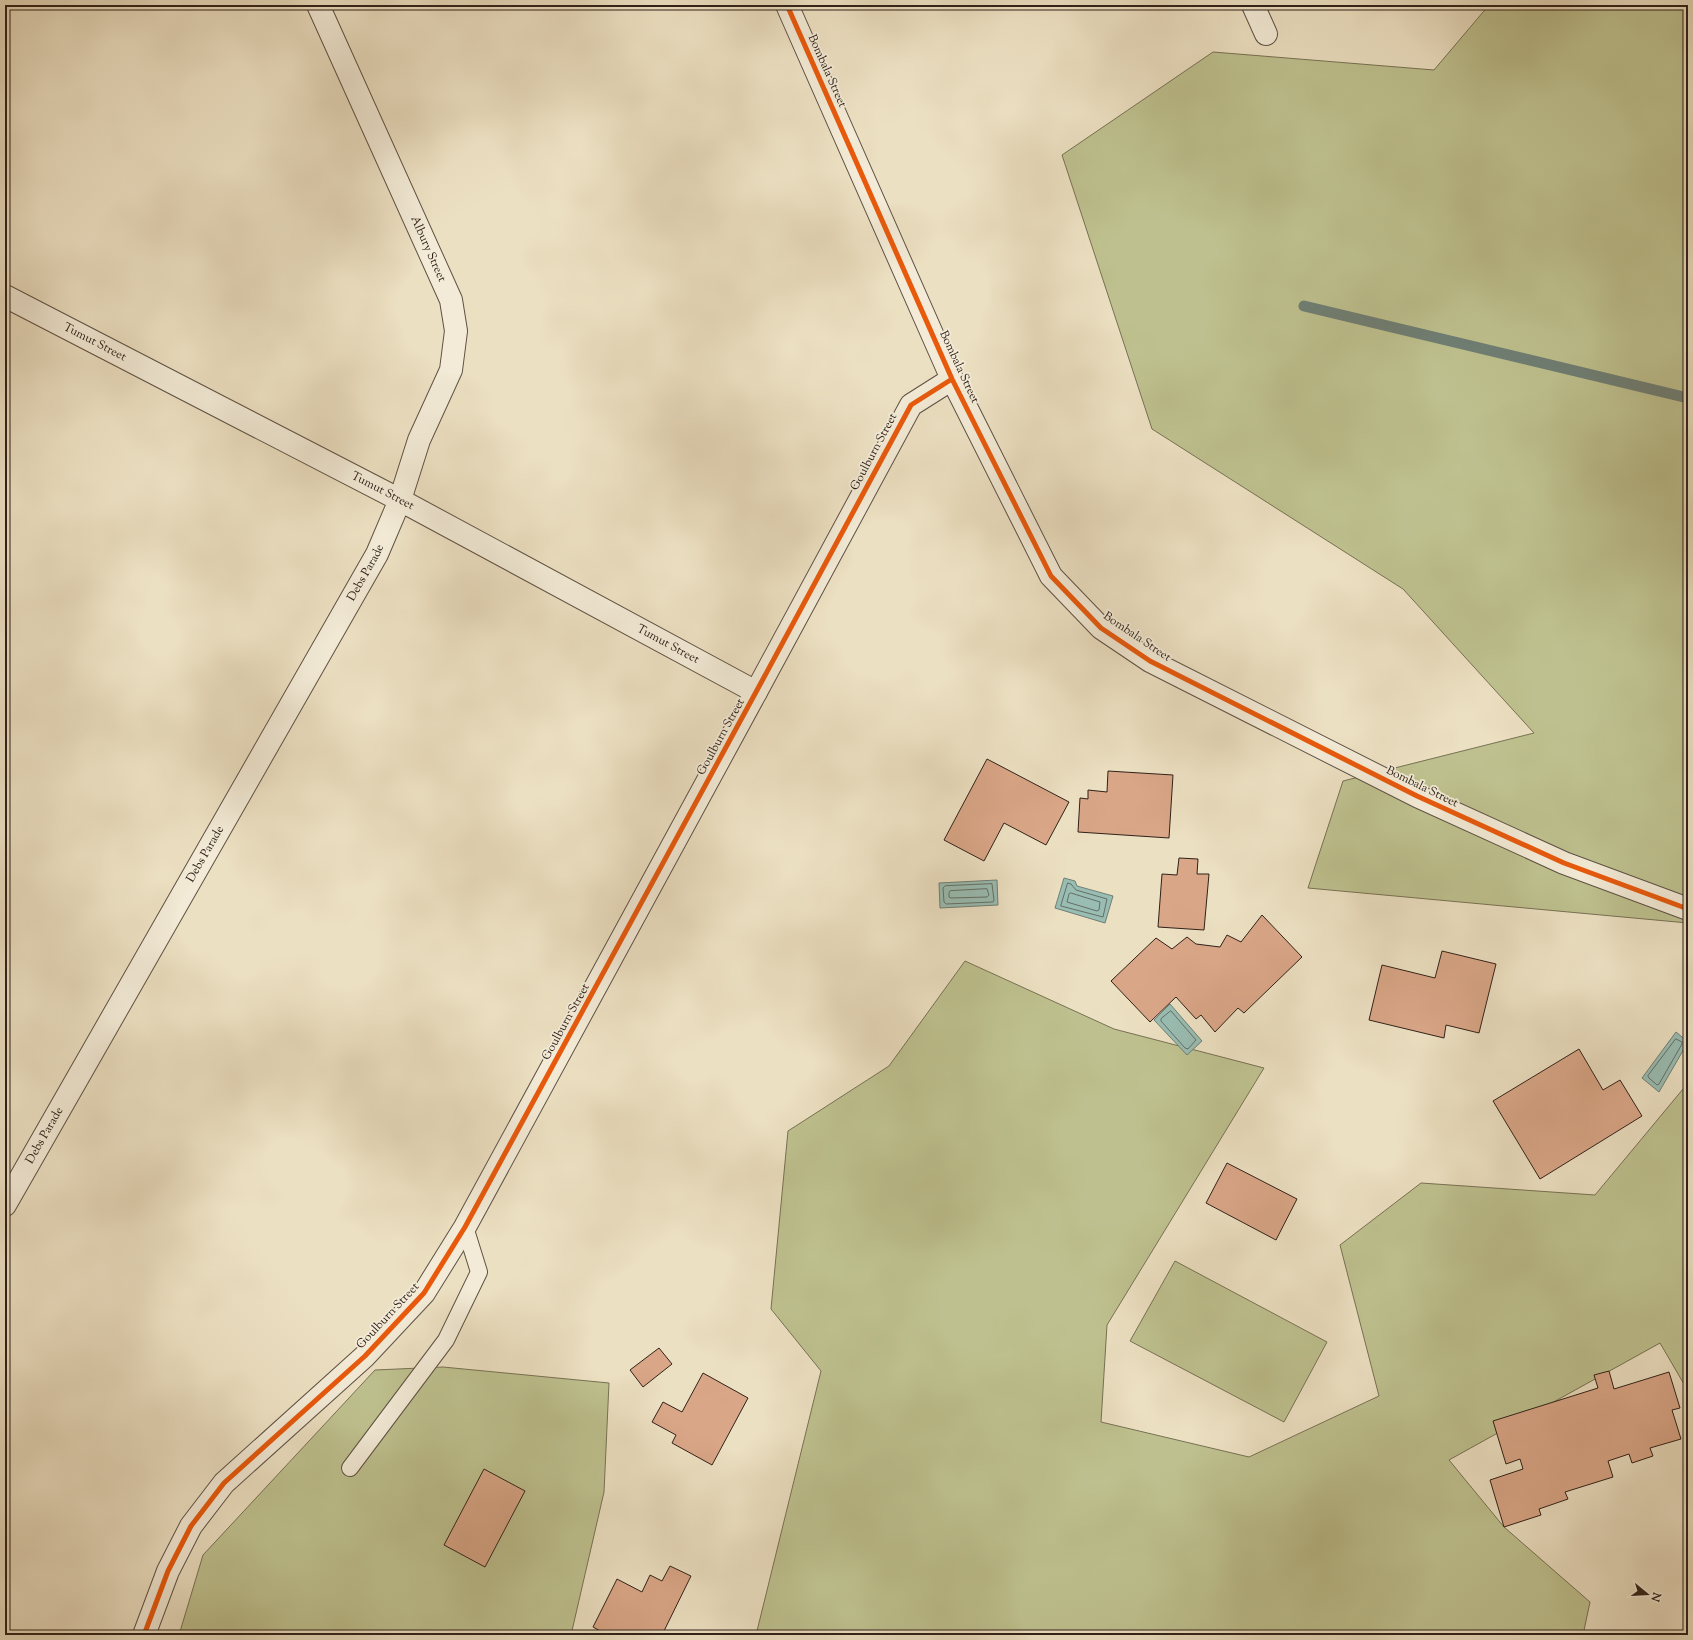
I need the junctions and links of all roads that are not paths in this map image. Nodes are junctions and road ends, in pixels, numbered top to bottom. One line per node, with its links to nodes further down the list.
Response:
1 (318, 5): 7 (street, Albury Street)
2 (787, 5): 6 (street, Bombala Street)
3 (1253, 5): 4 (street)
4 (1266, 34)
5 (5, 296): 7 (street, Tumut Street)
6 (952, 379): 8 (street, Goulburn Street); 9 (street, Bombala Street)
7 (400, 500): 8 (street, Tumut Street); 10 (street, Debs Parade)
8 (756, 692): 11 (street, Goulburn Street)
9 (1688, 909)
10 (5, 1205)
11 (465, 1227): 12 (lane); 13 (street, Goulburn Street)
12 (350, 1468)
13 (144, 1635)

